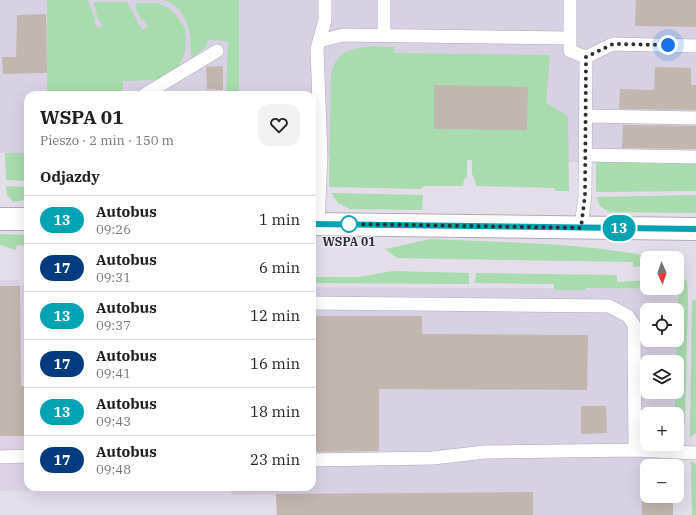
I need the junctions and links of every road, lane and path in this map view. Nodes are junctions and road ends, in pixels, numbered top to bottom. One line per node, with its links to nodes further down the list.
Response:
1 (326, 0): 6 (lane)
2 (384, 0): 4 (lane)
3 (570, 0): 5 (lane)
4 (384, 35): 5 (lane); 6 (lane)
5 (569, 38): 9 (lane)
6 (319, 41): 15 (lane)
7 (696, 46): 9 (lane)
8 (217, 51): 10 (lane)
9 (586, 57): 11 (lane)
10 (151, 91)
11 (586, 116): 12 (lane); 13 (lane)
12 (696, 118)
13 (585, 155): 14 (lane); 19 (lane)
14 (696, 157)
15 (316, 213)
16 (0, 219): 17 (street)
17 (24, 219)
18 (316, 224): 19 (street)
19 (581, 228): 20 (street)
20 (696, 229)
21 (316, 304): 22 (lane)
22 (635, 450): 23 (lane); 26 (lane)
23 (696, 453)
24 (24, 456): 25 (lane)
25 (0, 457)
26 (316, 460)

